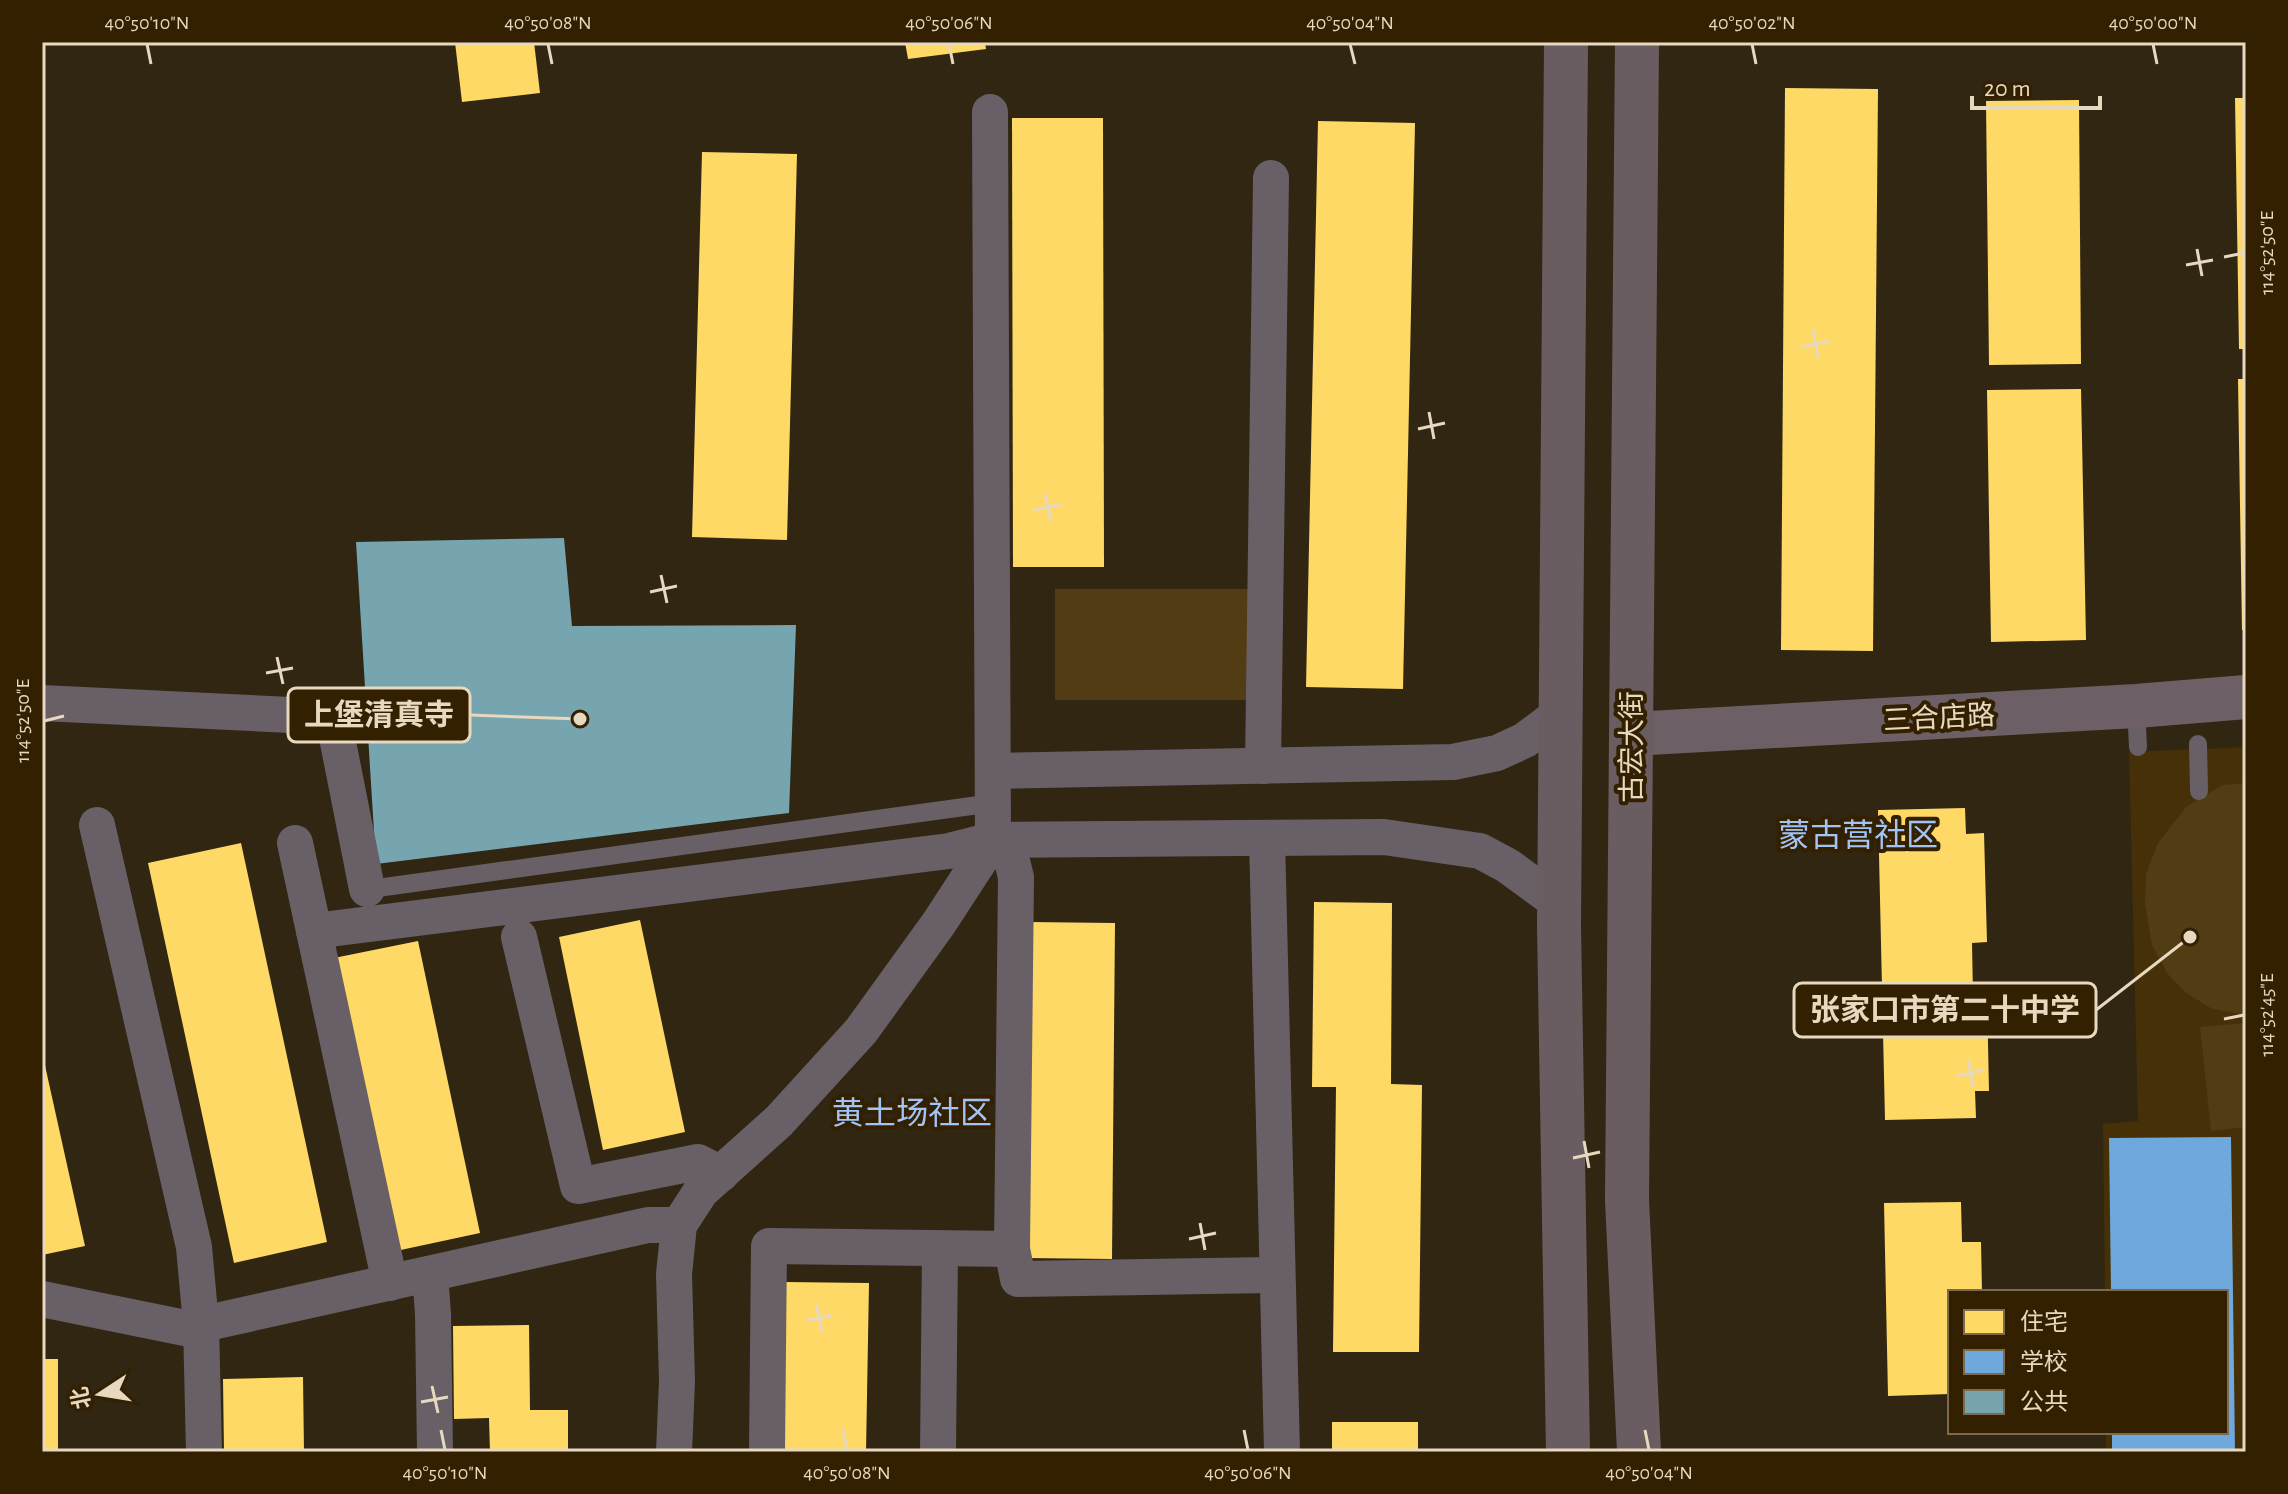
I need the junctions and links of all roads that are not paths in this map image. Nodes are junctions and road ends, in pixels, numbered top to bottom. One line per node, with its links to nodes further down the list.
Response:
1 (1566, 42): 6 (main road)
2 (1637, 42): 5 (main road, 古宏大街)
3 (990, 112): 13 (street)
4 (1271, 178): 12 (street)
5 (1633, 412): 6 (main road); 10 (main road, 古宏大街)
6 (1564, 413): 9 (main road)
7 (2246, 697): 10 (street, 三合店路)
8 (42, 703): 19 (street)
9 (1561, 713): 12 (street); 20 (main road)
10 (1631, 734): 39 (main road, 古宏大街)
11 (2198, 744): 14 (lane)
12 (1263, 766): 13 (street)
13 (993, 787): 17 (street); 19 (lane)
14 (2199, 791)
15 (97, 825): 31 (street)
16 (1267, 838): 17 (street); 20 (street); 28 (street)
17 (993, 840): 21 (street); 23 (street); 26 (street)
18 (295, 843): 21 (street)
19 (360, 890)
20 (1560, 904): 38 (main road)
21 (314, 931): 29 (street)
22 (519, 937): 23 (street)
23 (721, 1174): 24 (street)
24 (679, 1225): 27 (street); 34 (street)
25 (940, 1249): 26 (street); 35 (street); 36 (street)
26 (1012, 1249): 28 (street)
27 (430, 1274): 29 (street); 33 (street)
28 (1277, 1275): 37 (street)
29 (390, 1283): 31 (street)
30 (42, 1299): 31 (street)
31 (201, 1324): 32 (street)
32 (204, 1452)
33 (435, 1452)
34 (674, 1452)
35 (767, 1452)
36 (938, 1452)
37 (1282, 1452)
38 (1568, 1452)
39 (1639, 1452)

